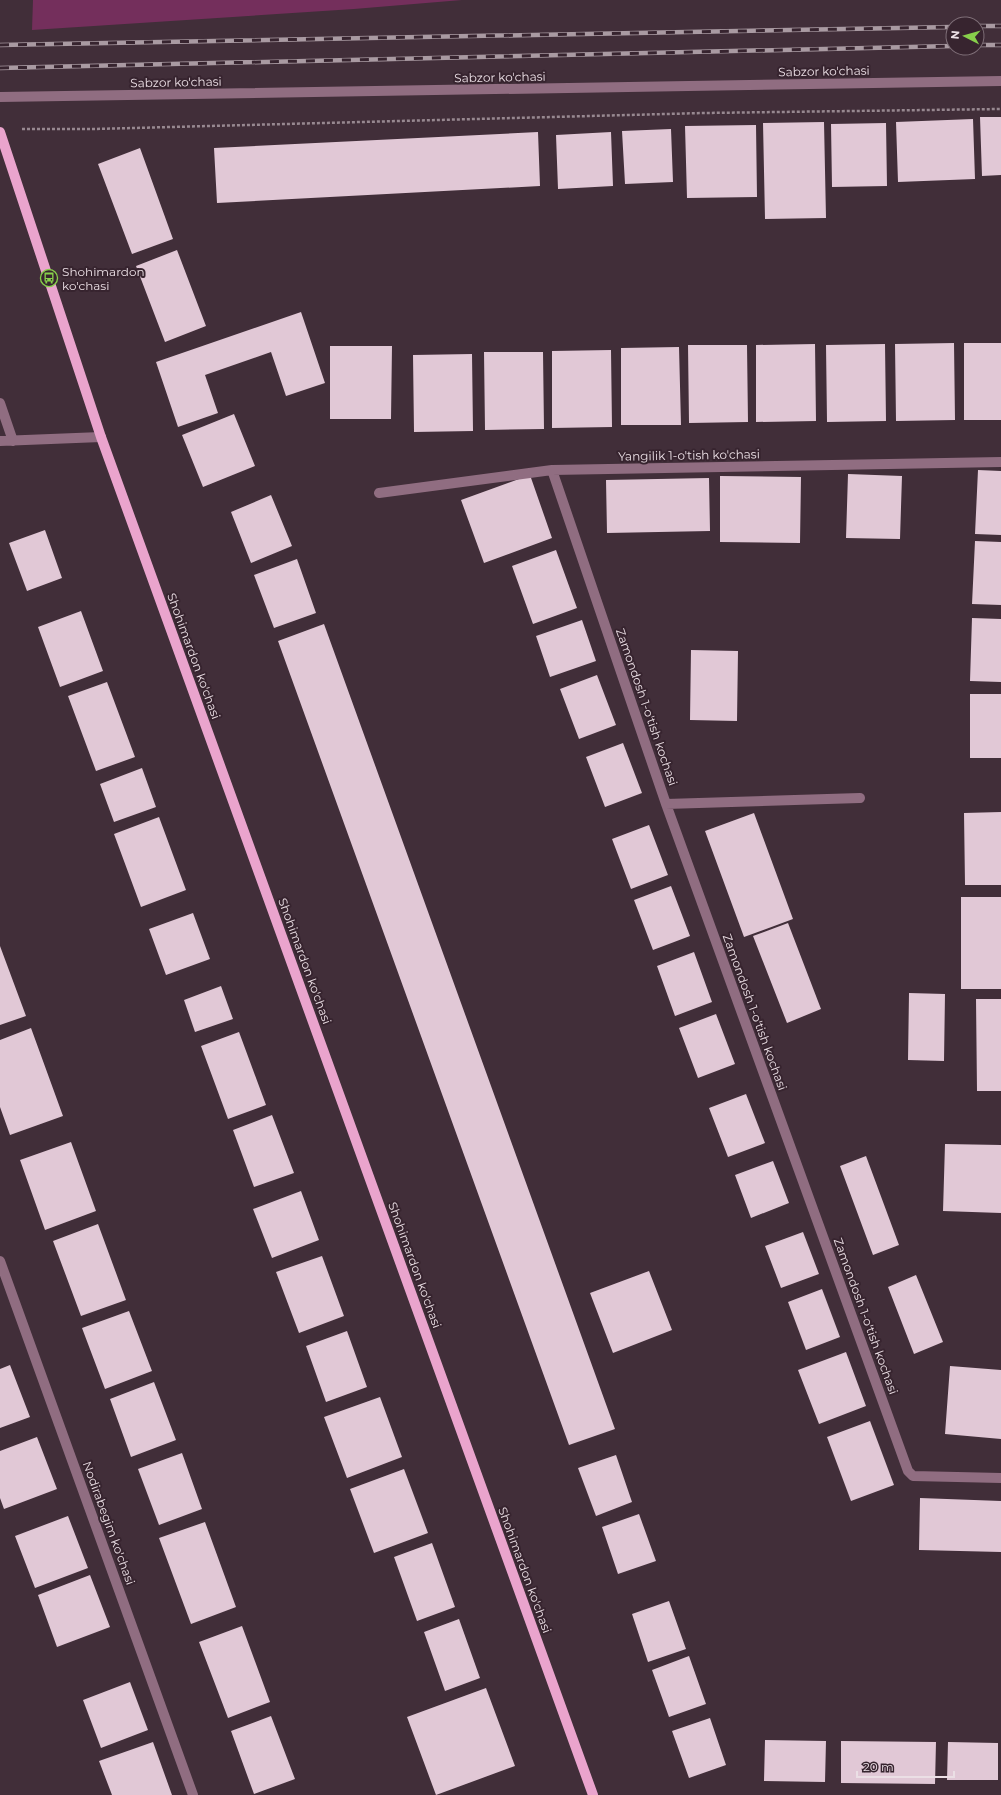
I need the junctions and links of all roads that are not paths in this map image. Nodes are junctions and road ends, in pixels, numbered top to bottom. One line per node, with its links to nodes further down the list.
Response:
1 (1001, 81): 2 (street, Sabzor ko'chasi)
2 (0, 97)
3 (0, 132): 5 (main road, Shohimardon ko'chasi)
4 (0, 403): 7 (street)
5 (101, 436): 7 (street); 16 (main road, Shohimardon ko'chasi)
6 (0, 441): 7 (street)
7 (13, 441)
8 (1001, 462): 9 (street, Yangilik 1-o'tish ko'chasi)
9 (552, 470): 10 (street, Yangilik 1-o'tish ko'chasi); 12 (street, Zamondosh 1-o'tish kochasi)
10 (379, 493)
11 (860, 798): 12 (street)
12 (666, 804): 14 (street, Zamondosh 1-o'tish kochasi)
13 (0, 1261): 15 (street, Nodirabegim ko'chasi)
14 (1001, 1478)
15 (193, 1795)
16 (593, 1795)

